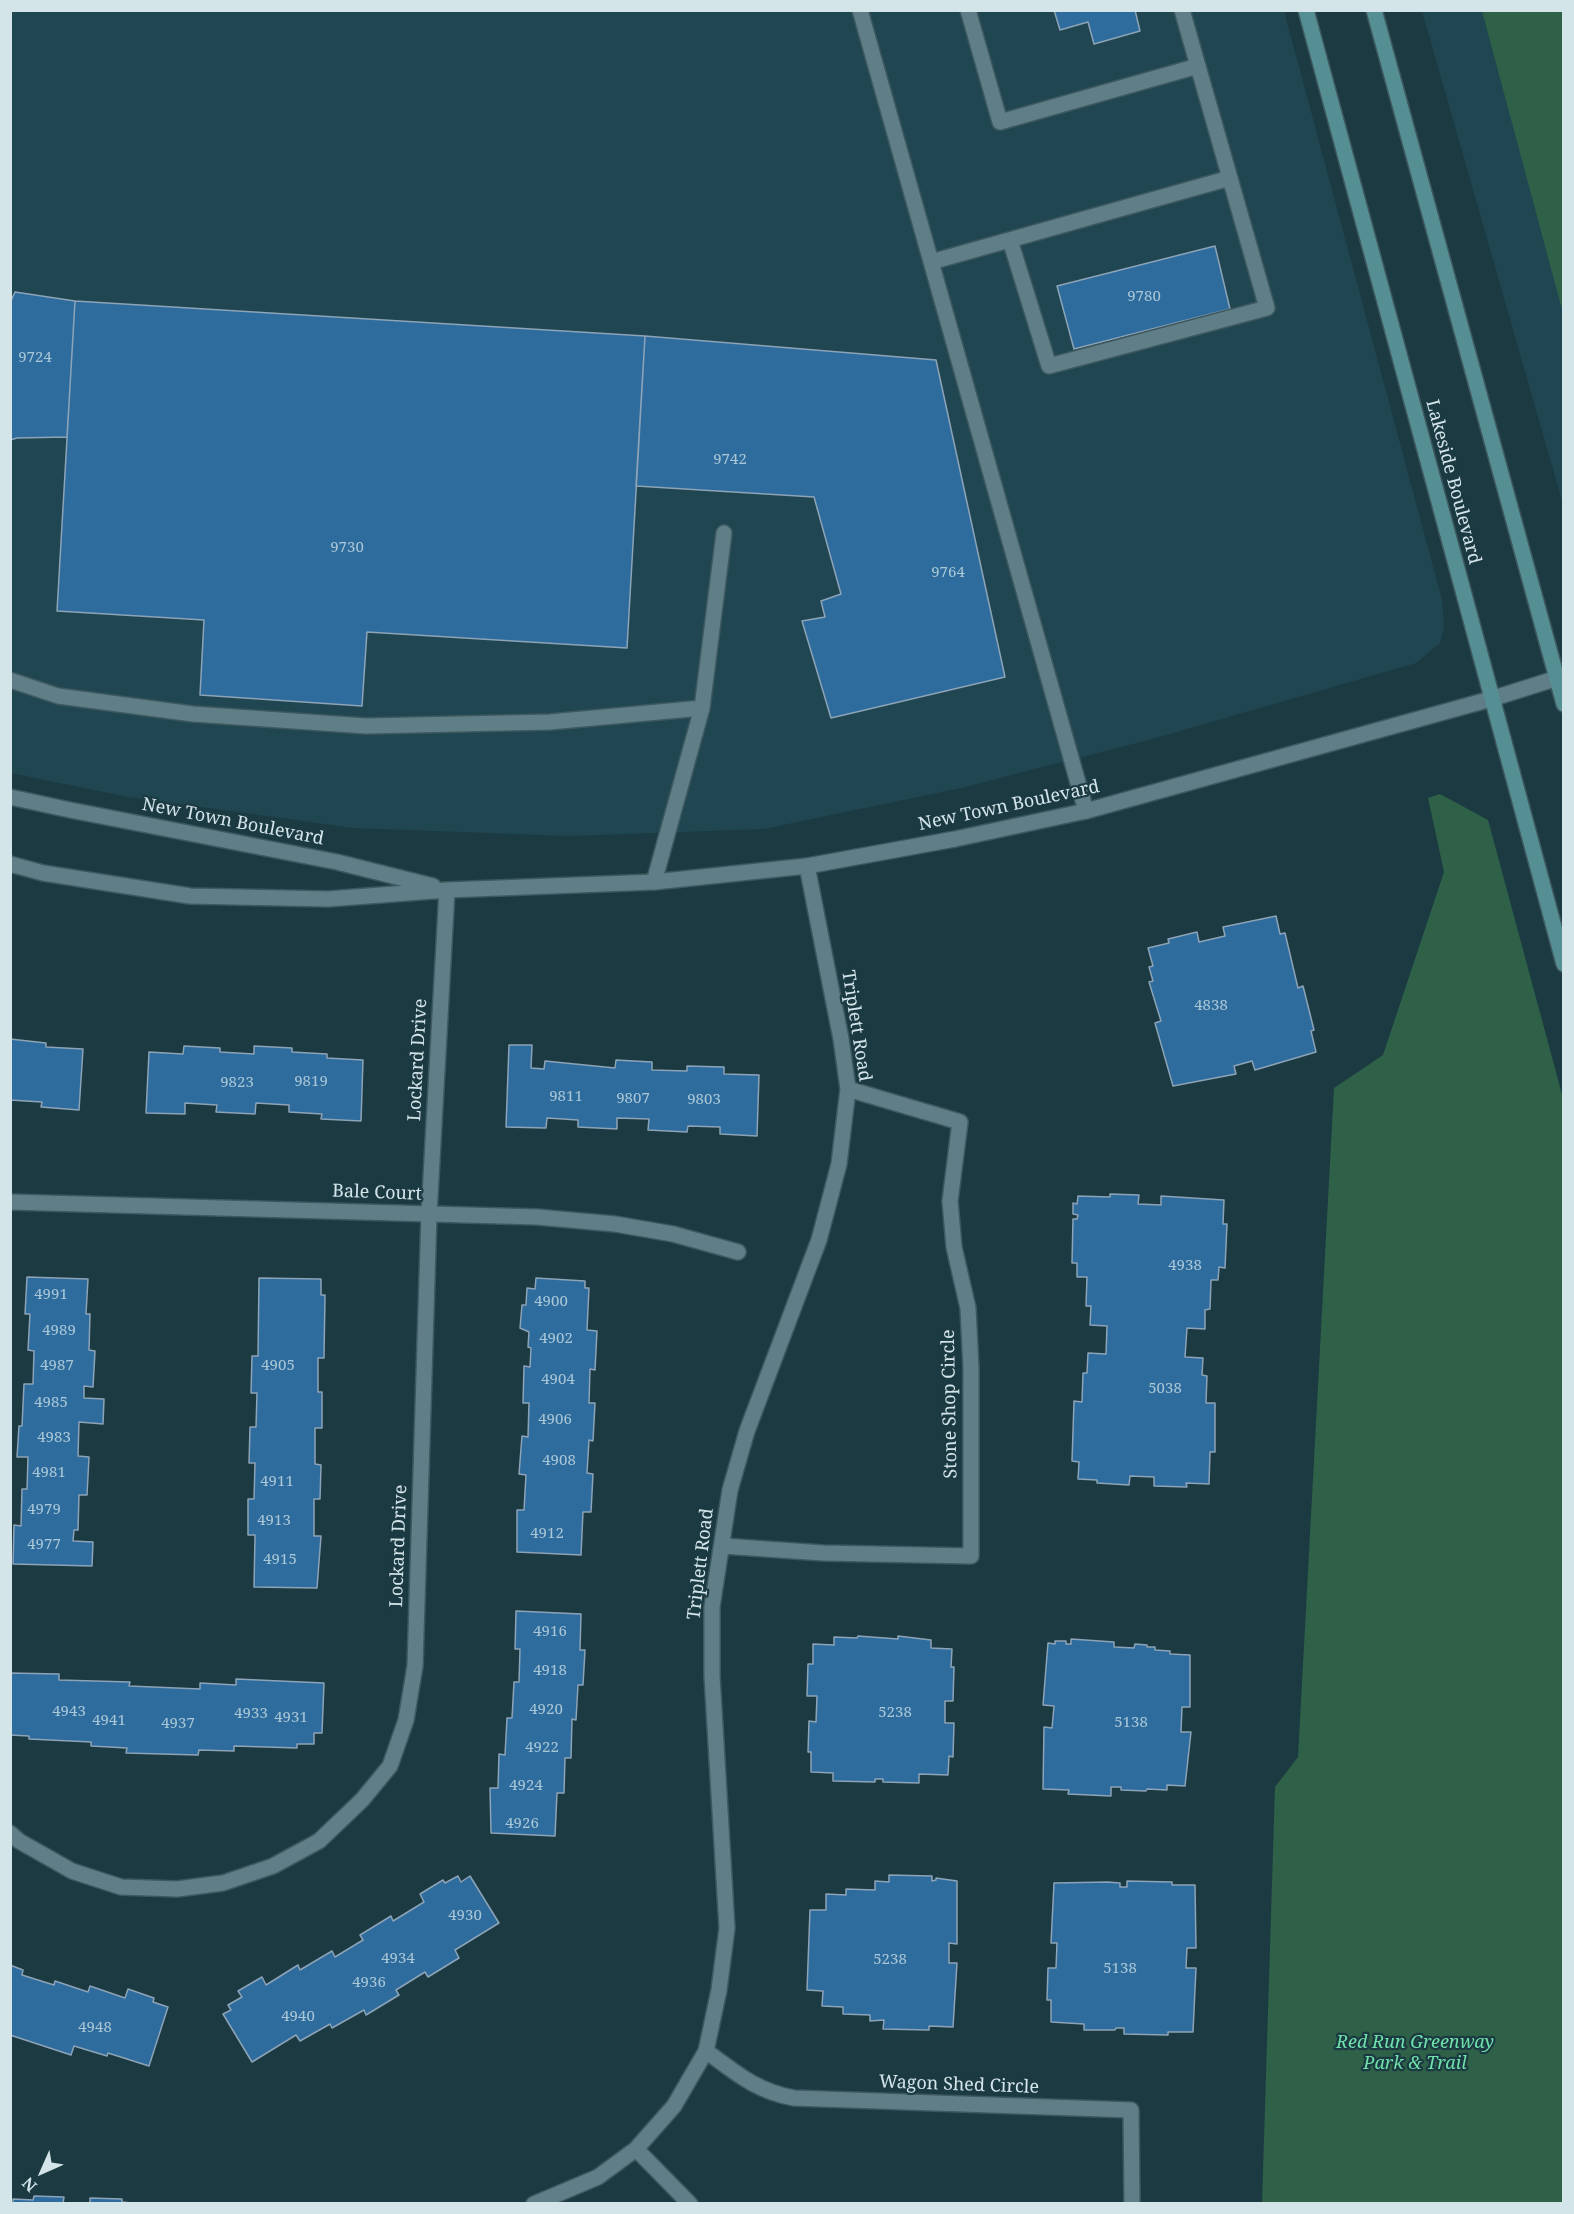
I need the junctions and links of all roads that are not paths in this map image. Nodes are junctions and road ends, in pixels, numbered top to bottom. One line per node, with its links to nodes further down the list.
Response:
1 (860, 10): 9 (street)
2 (968, 10): 6 (street)
3 (1182, 10): 6 (street)
4 (1306, 10): 13 (main road, Lakeside Boulevard)
5 (1374, 10): 11 (main road)
6 (1198, 66): 7 (street)
7 (1230, 178): 8 (street); 8 (street)
8 (1010, 240): 9 (street)
9 (931, 262): 17 (street)
10 (724, 533): 15 (street)
11 (1560, 677): 13 (street, New Town Boulevard); 14 (main road)
12 (10, 680): 15 (street)
13 (1491, 699): 17 (street, New Town Boulevard); 22 (main road, Lakeside Boulevard)
14 (1563, 704)
15 (702, 708): 20 (street)
16 (10, 797): 21 (street, New Town Boulevard)
17 (1086, 811): 19 (street, New Town Boulevard)
18 (10, 864): 21 (street, New Town Boulevard)
19 (807, 866): 20 (street, New Town Boulevard); 23 (street, Triplett Road)
20 (654, 882): 21 (street, New Town Boulevard)
21 (447, 890): 25 (street, Lockard Drive)
22 (1563, 964)
23 (848, 1089): 27 (street, Triplett Road); 27 (street, Stone Shop Circle)
24 (10, 1202): 25 (street, Bale Court)
25 (429, 1214): 26 (street, Bale Court); 28 (street, Lockard Drive)
26 (738, 1252)
27 (723, 1546): 29 (street, Triplett Road)
28 (10, 1833)
29 (706, 2051): 30 (street, Triplett Road); 33 (street, Wagon Shed Circle)
30 (636, 2149): 31 (street, Triplett Road); 32 (street)
31 (534, 2204)
32 (690, 2204)
33 (1132, 2204)

